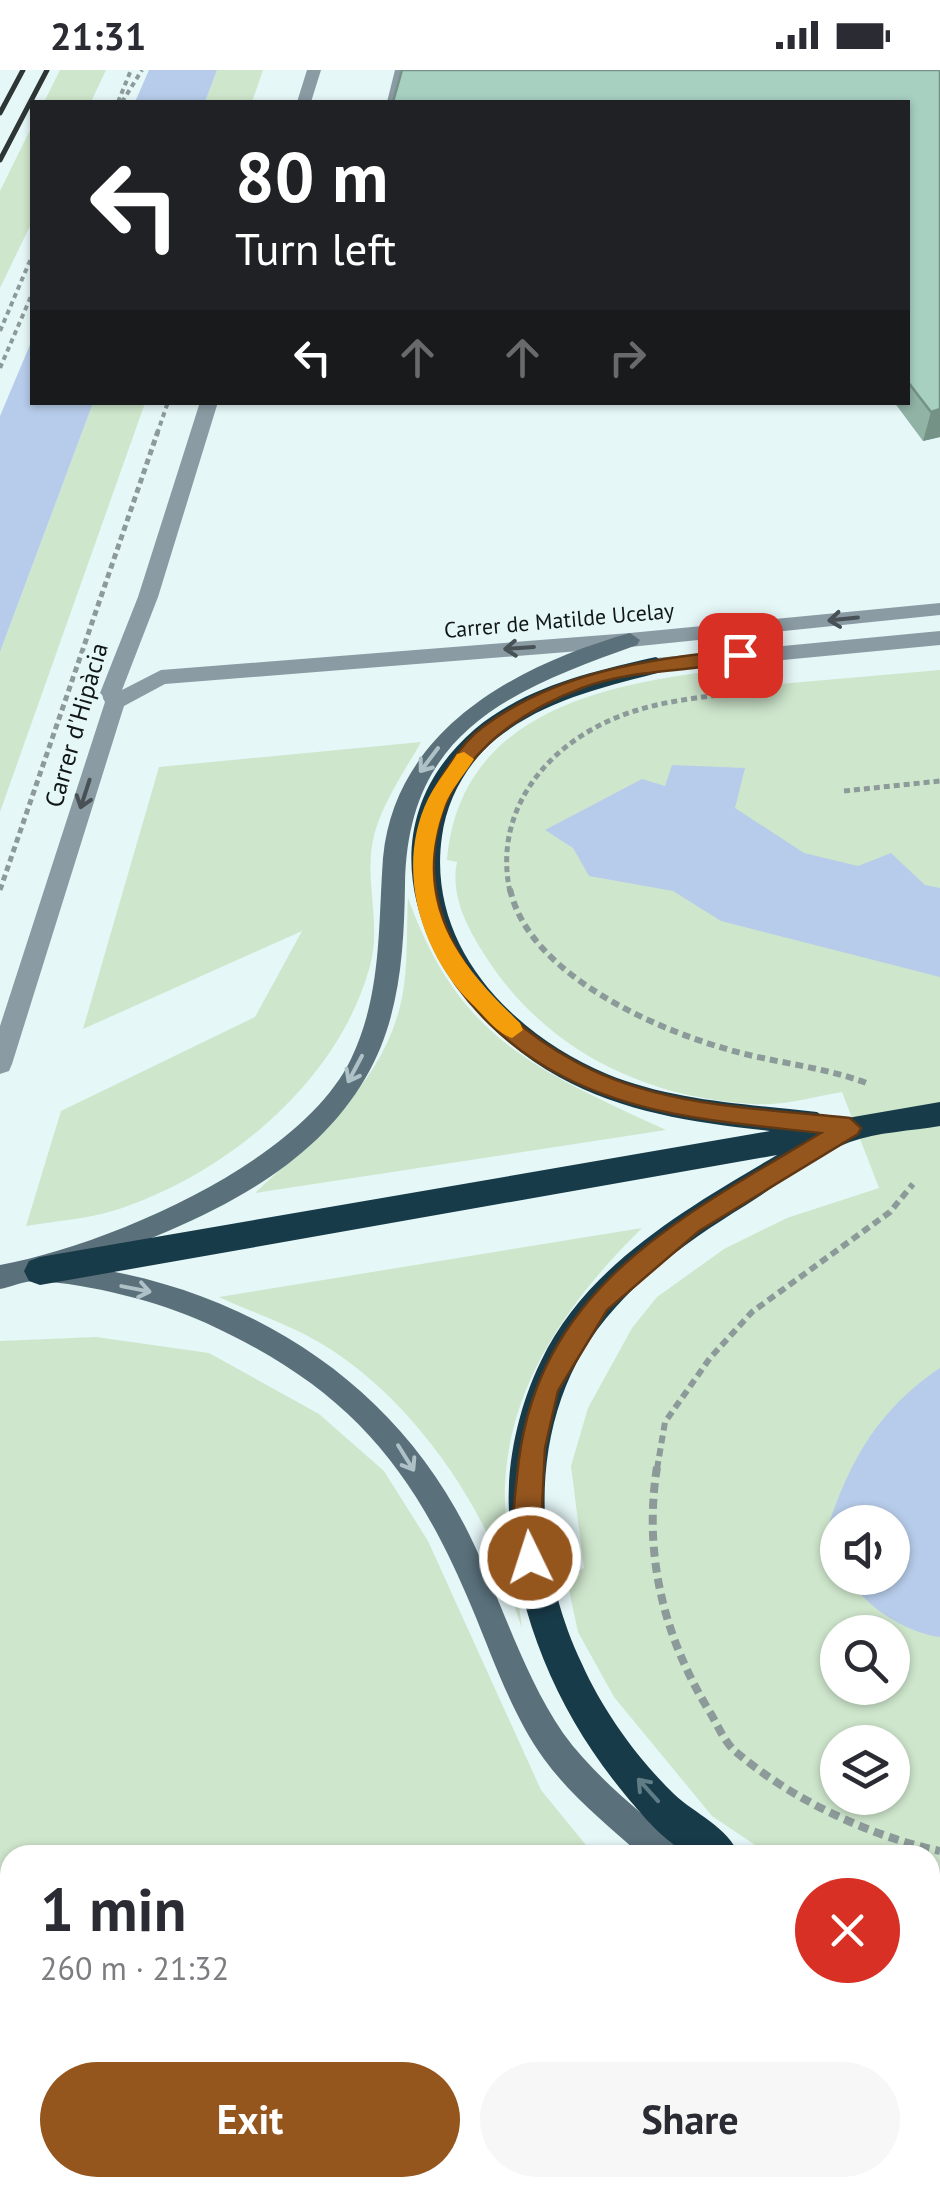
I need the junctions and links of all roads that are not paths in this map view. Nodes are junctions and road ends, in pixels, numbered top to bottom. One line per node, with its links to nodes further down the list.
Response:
1 (314, 70): 3 (street)
2 (401, 70): 4 (lane)
3 (305, 100)
4 (394, 100)
5 (208, 405): 6 (street, Carrer d'Hipàcia)
6 (148, 596): 11 (street); 12 (street, Carrer d'Hipàcia)
7 (940, 610): 9 (street, Carrer de Matilde Ucelay, one-way to 9)
8 (940, 638): 10 (street)
9 (630, 640): 11 (street, Carrer de Matilde Ucelay, one-way to 11); 16 (street, one-way to 16)
10 (656, 665): 15 (highway)
11 (181, 674): 12 (street, Carrer de Matilde Ucelay)
12 (116, 702): 13 (street, Carrer d'Hipàcia, one-way to 13)
13 (0, 1064)
14 (940, 1114): 15 (highway)
15 (850, 1128): 16 (highway); 19 (highway, one-way to 15)
16 (40, 1271): 17 (street); 18 (street, one-way to 18)
17 (0, 1277)
18 (654, 1845)
19 (704, 1845)

